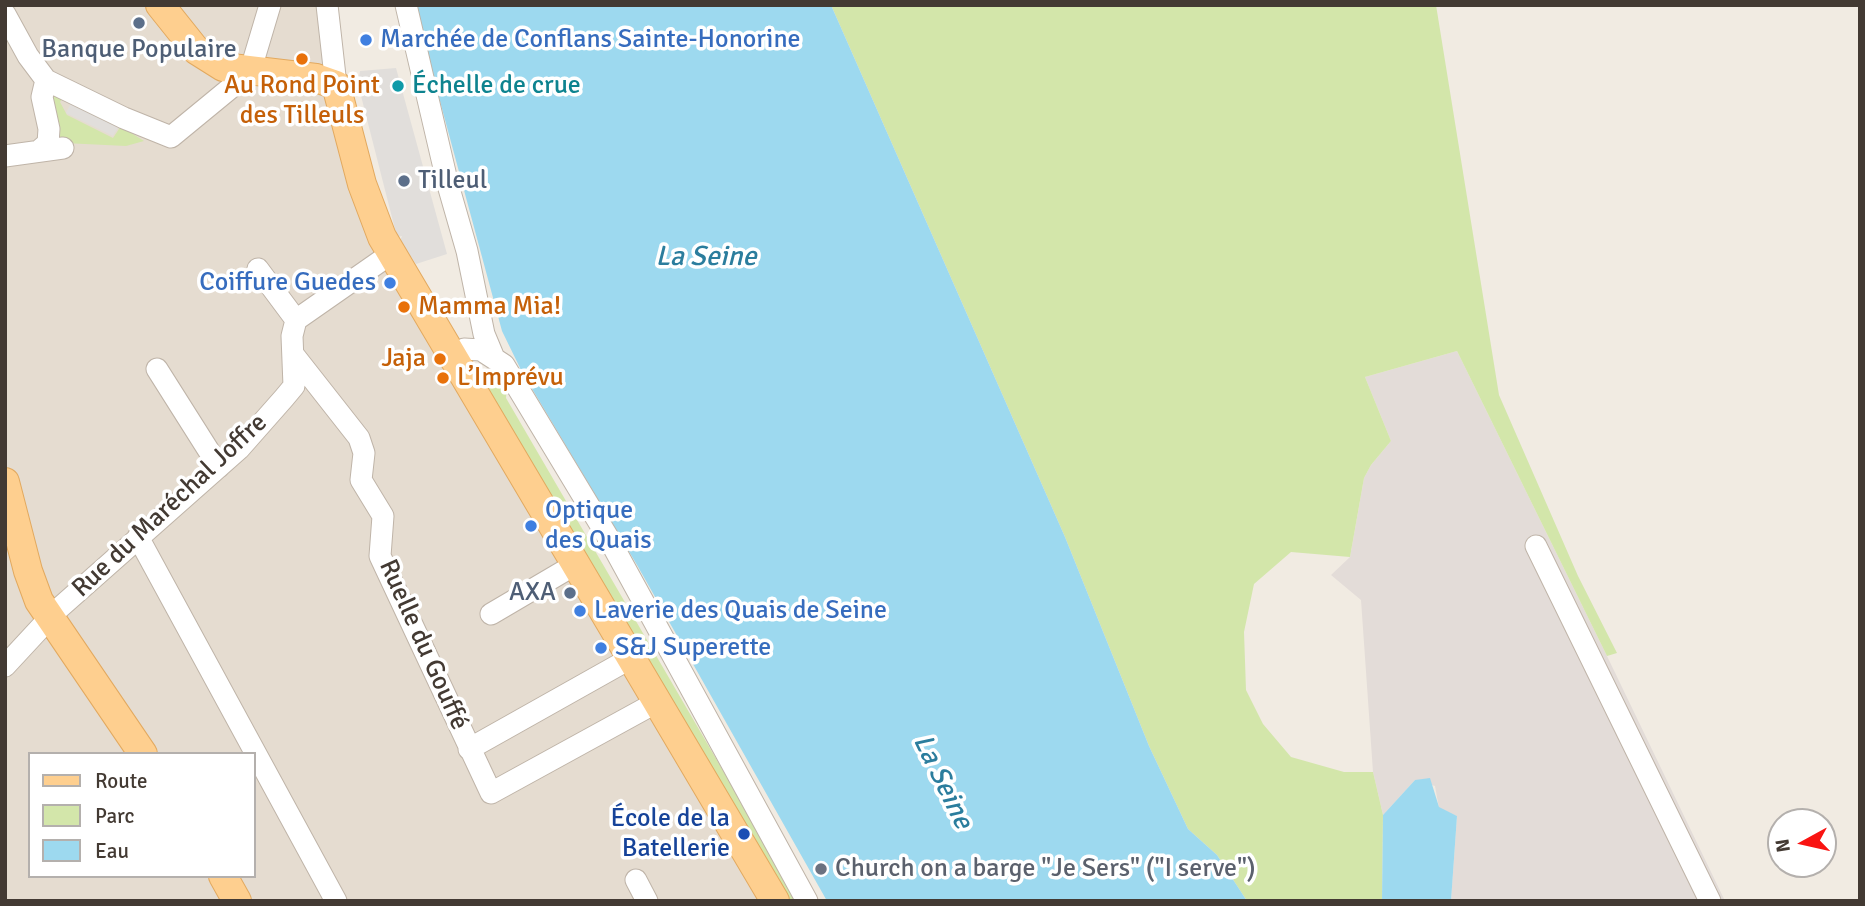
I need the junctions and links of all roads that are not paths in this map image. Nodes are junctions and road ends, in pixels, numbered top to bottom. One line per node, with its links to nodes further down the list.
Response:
1 (160, 5): 6 (main road)
2 (270, 5): 6 (street)
3 (327, 5): 8 (street)
4 (406, 5): 17 (street)
5 (5, 14): 7 (street)
6 (250, 72): 7 (street); 8 (main road)
7 (46, 80): 10 (street)
8 (336, 85): 12 (main road)
9 (63, 148): 10 (street)
10 (41, 149): 11 (street)
11 (5, 156)
12 (392, 253): 14 (street); 16 (main road)
13 (258, 269): 14 (street)
14 (296, 320): 15 (street, Rue du Maréchal Joffre)
15 (293, 354): 19 (street, Rue du Maréchal Joffre); 29 (street, Ruelle du Gouffé)
16 (453, 356): 17 (street); 23 (main road)
17 (494, 358): 39 (street)
18 (157, 369): 19 (street)
19 (219, 467): 21 (street, Rue du Maréchal Joffre)
20 (6, 484): 25 (main road)
21 (138, 537): 25 (street, Rue du Maréchal Joffre); 31 (street)
22 (1536, 546): 40 (street)
23 (576, 564): 24 (street); 26 (main road)
24 (491, 614)
25 (51, 617): 27 (street, Rue du Maréchal Joffre); 30 (main road)
26 (631, 659): 28 (main road); 29 (street)
27 (5, 666)
28 (657, 702): 29 (street, Ruelle du Gouffé); 38 (main road)
29 (469, 749)
30 (143, 752)
31 (255, 752)
32 (256, 754): 36 (street)
33 (224, 878): 35 (main road)
34 (636, 880): 37 (street)
35 (237, 901)
36 (336, 901)
37 (647, 901)
38 (775, 901)
39 (807, 901)
40 (1710, 901)

